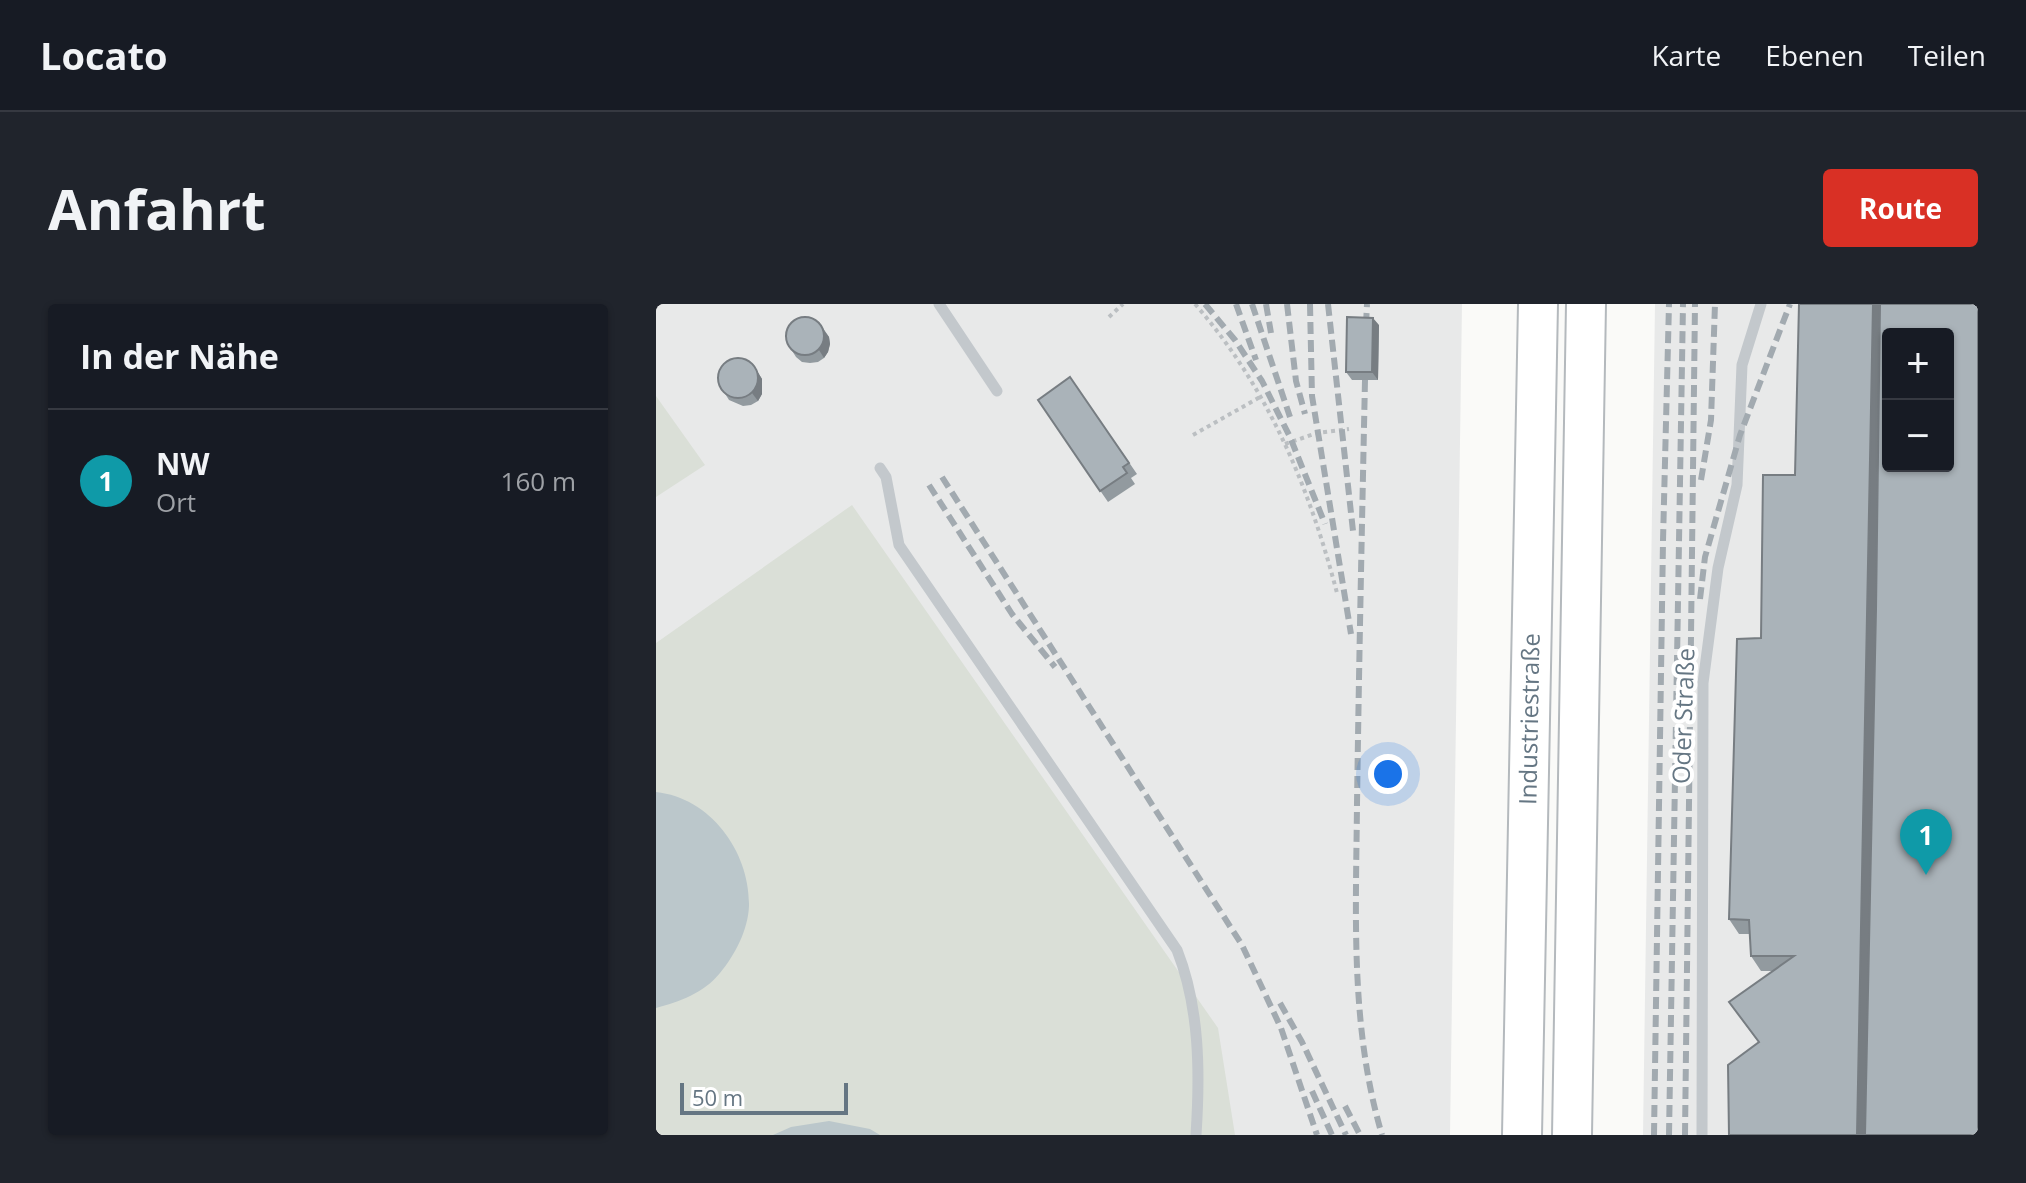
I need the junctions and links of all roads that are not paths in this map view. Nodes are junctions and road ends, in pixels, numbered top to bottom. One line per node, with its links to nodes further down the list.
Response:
1 (939, 304): 5 (lane)
2 (1538, 304): 8 (highway, Industriestraße)
3 (1586, 304): 9 (highway, Industriestraße)
4 (1761, 304): 10 (lane, Oder Straße)
5 (997, 391)
6 (880, 468): 7 (lane)
7 (1196, 1135)
8 (1522, 1135)
9 (1572, 1135)
10 (1702, 1135)

